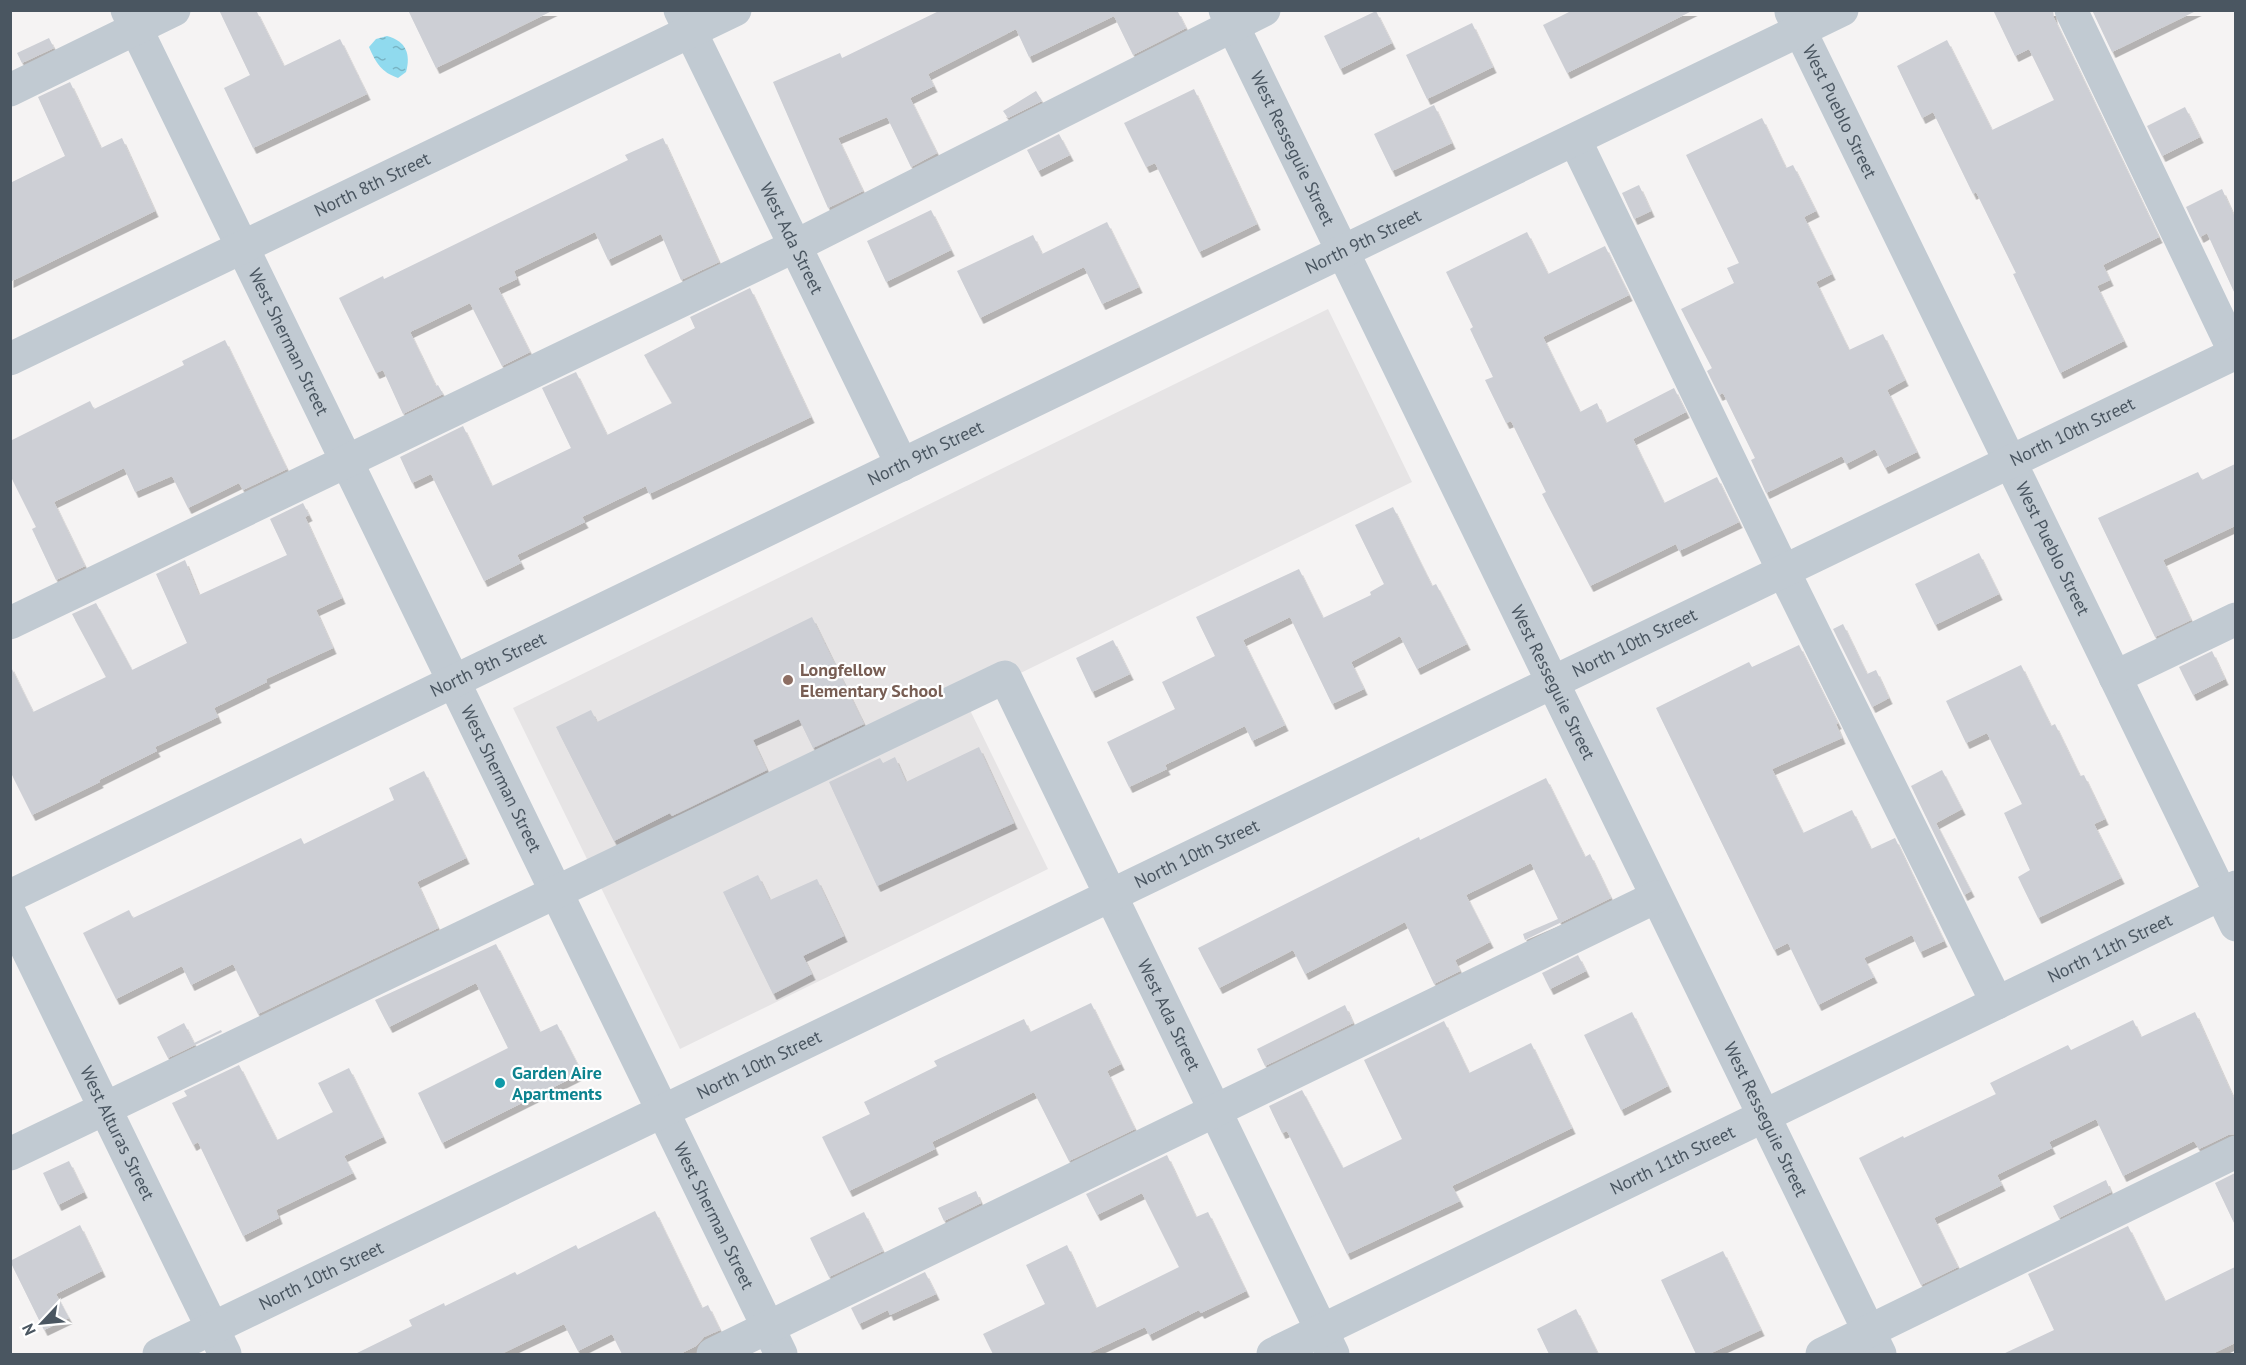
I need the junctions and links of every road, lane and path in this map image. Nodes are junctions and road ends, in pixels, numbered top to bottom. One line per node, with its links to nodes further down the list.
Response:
1 (174, 10): 7 (street)
2 (735, 10): 8 (street, North 8th Street)
3 (1264, 10): 6 (street)
4 (1842, 10): 9 (street, North 9th Street)
5 (2071, 10): 15 (street)
6 (1229, 18): 12 (street); 14 (street, West Resseguie Street)
7 (132, 20): 10 (street); 13 (street, West Sherman Street)
8 (686, 21): 12 (street, West Ada Street); 13 (street, North 8th Street)
9 (1795, 21): 11 (street, North 9th Street); 17 (street, West Pueblo Street)
10 (10, 90)
11 (1575, 140): 14 (street, North 9th Street); 20 (street)
12 (795, 246): 18 (street); 19 (street, West Ada Street)
13 (242, 247): 16 (street, North 8th Street); 18 (street, West Sherman Street)
14 (1343, 252): 19 (street, North 9th Street); 25 (street, West Resseguie Street)
15 (2235, 353): 17 (street, North 10th Street)
16 (10, 359)
17 (2010, 461): 20 (street, North 10th Street); 23 (street, West Pueblo Street)
18 (347, 462): 22 (street); 24 (street, West Sherman Street)
19 (902, 465): 24 (street, North 9th Street)
20 (1783, 570): 25 (street, North 10th Street); 33 (street)
21 (2235, 619): 23 (street)
22 (10, 623)
23 (2115, 677): 26 (street, West Pueblo Street)
24 (453, 682): 27 (street, West Sherman Street); 29 (street, North 9th Street)
25 (1552, 682): 28 (street, North 10th Street); 30 (street, West Resseguie Street)
26 (2228, 891): 32 (street, West Pueblo Street); 33 (street, North 11th Street)
27 (555, 893): 28 (street, West Ada Street); 34 (street); 36 (street, West Sherman Street)
28 (1110, 895): 35 (street, West Ada Street); 36 (street, North 10th Street)
29 (10, 896)
30 (1656, 897): 35 (street); 37 (street, West Resseguie Street)
31 (10, 914): 34 (street, West Alturas Street)
32 (2235, 925)
33 (1997, 1003): 37 (street, North 11th Street)
34 (106, 1109): 39 (street); 41 (street, West Alturas Street)
35 (1215, 1111): 40 (street); 42 (street, West Ada Street)
36 (662, 1112): 40 (street, West Sherman Street); 41 (street, North 10th Street)
37 (1764, 1117): 42 (street, North 11th Street); 43 (street, West Resseguie Street)
38 (2235, 1152): 43 (street)
39 (10, 1154)
40 (774, 1341): 45 (street)
41 (219, 1342): 44 (street, North 10th Street)
42 (1328, 1342): 46 (street, North 11th Street)
43 (1874, 1343): 47 (street)
44 (159, 1354)
45 (713, 1354)
46 (1272, 1354)
47 (1822, 1354)

